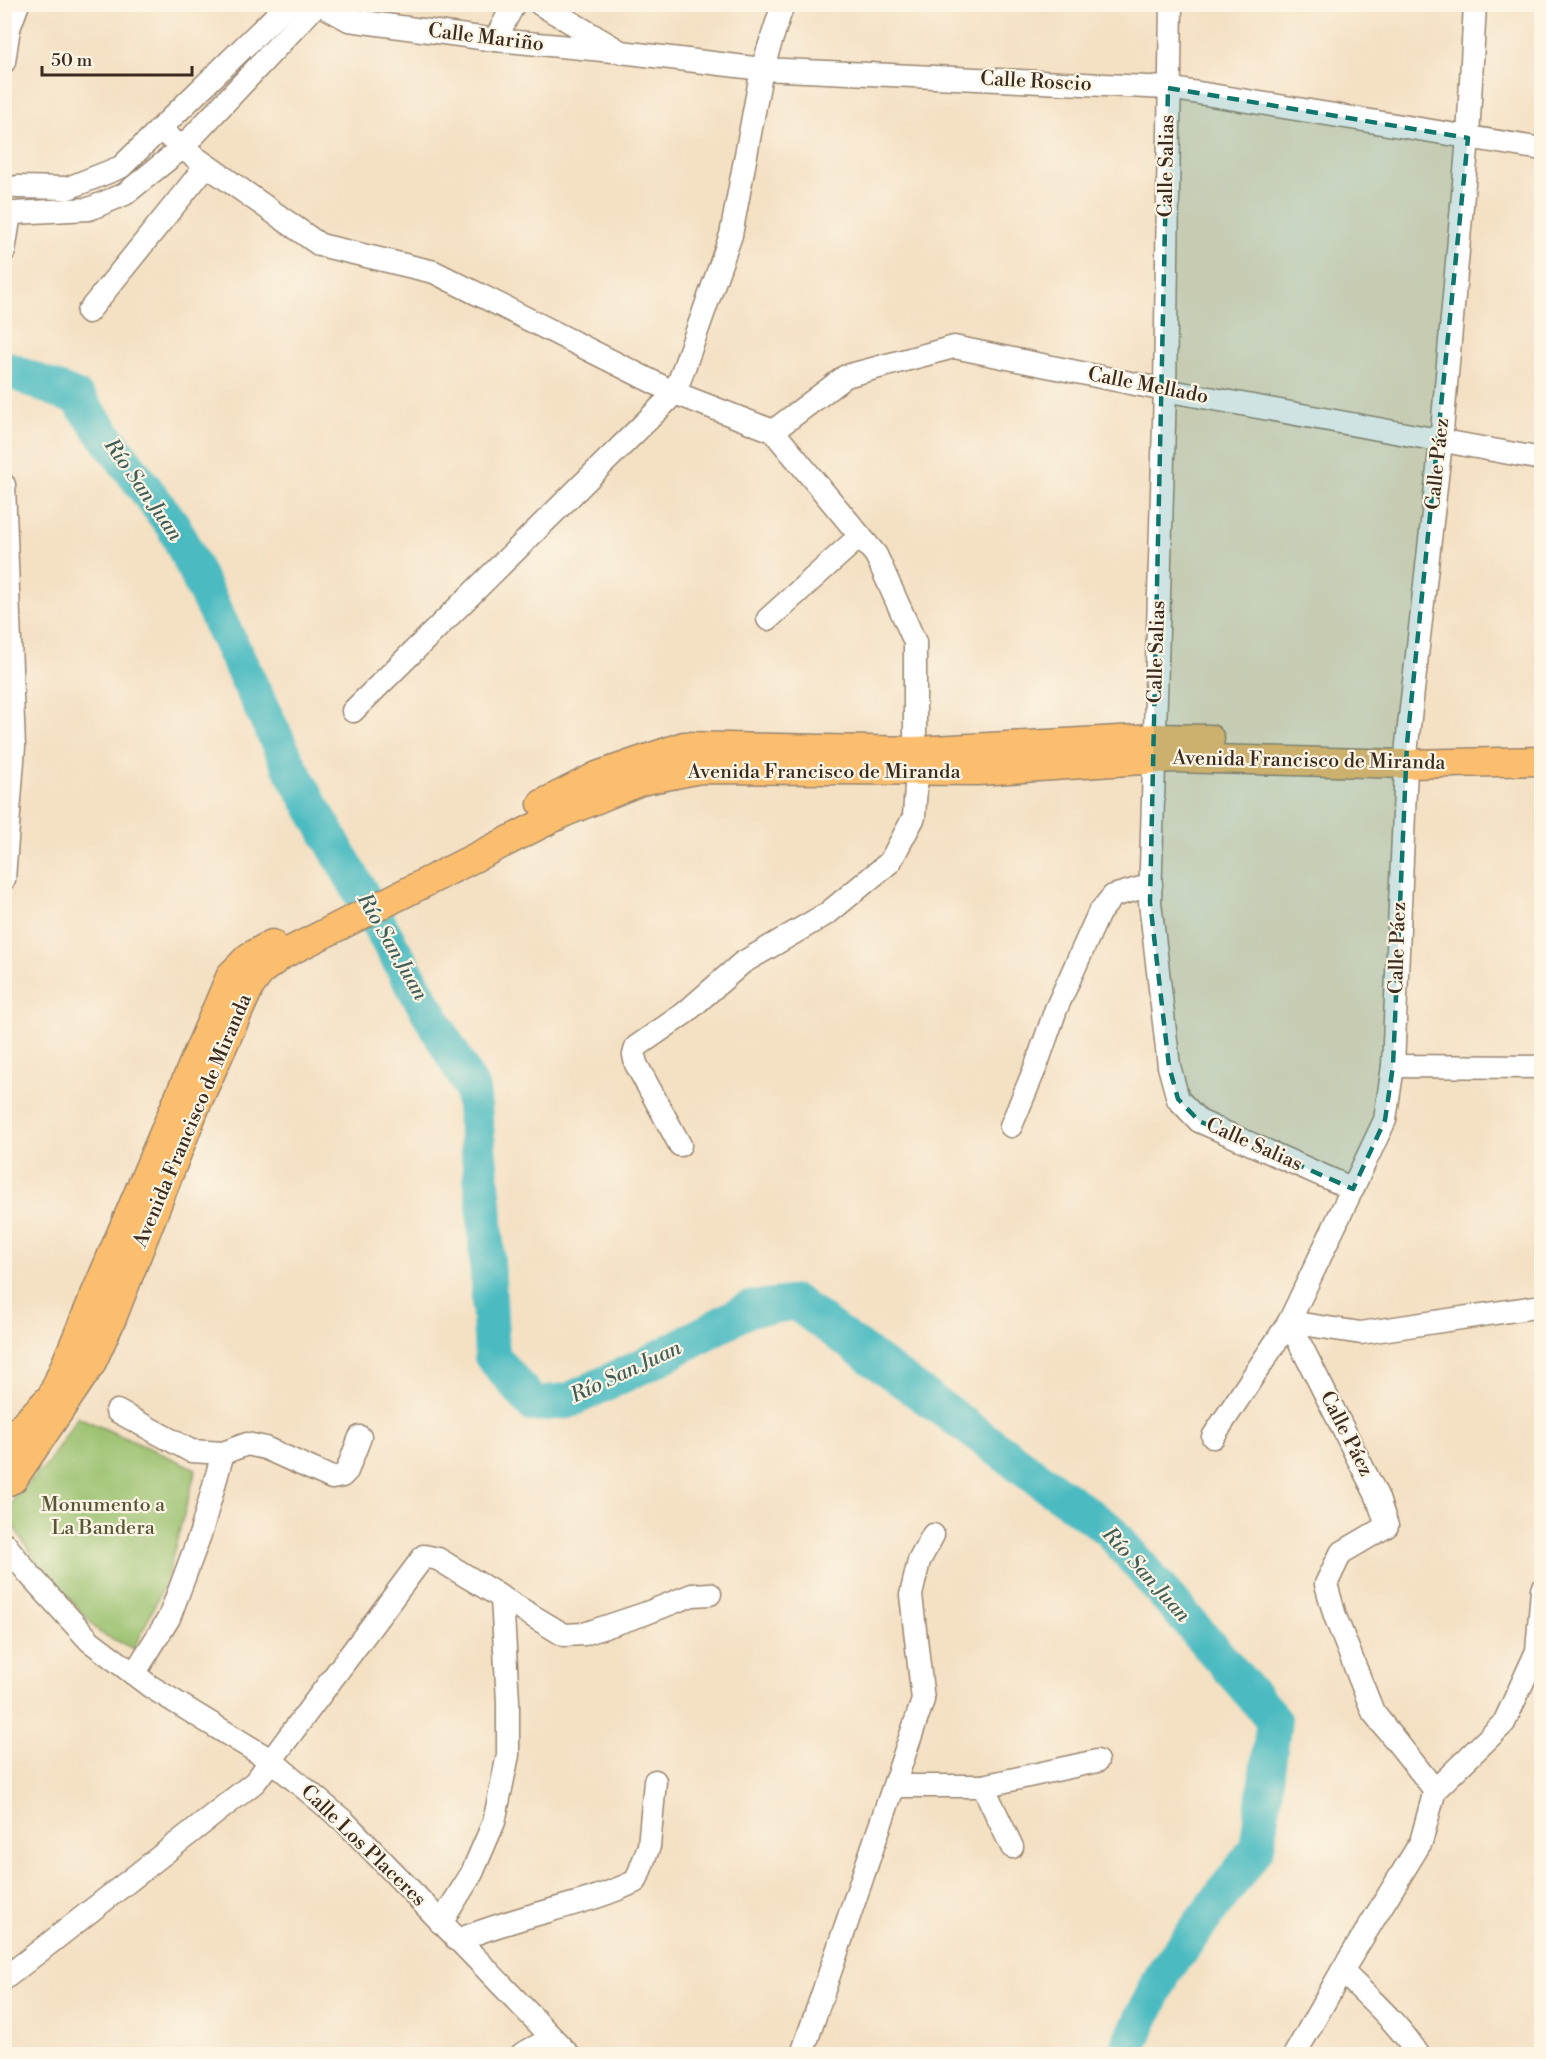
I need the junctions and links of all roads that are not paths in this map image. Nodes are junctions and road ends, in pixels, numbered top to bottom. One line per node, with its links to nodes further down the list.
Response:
1 (18, 4): 11 (street)
2 (288, 4): 14 (street)
3 (319, 4): 9 (street, Calle Mariño); 16 (street, Calle Mariño)
4 (514, 4): 9 (street)
5 (540, 4): 10 (street, Calle Roscio)
6 (783, 4): 12 (street)
7 (1171, 4): 13 (street, Calle Salias)
8 (1475, 4): 15 (street, Calle Páez)
9 (495, 40): 10 (street, Calle Mariño)
10 (621, 52): 12 (street, Calle Roscio)
11 (4, 62)
12 (762, 69): 13 (street, Calle Roscio); 24 (street)
13 (1168, 88): 15 (street, Calle Roscio); 23 (street, Calle Salias)
14 (160, 129): 16 (street); 19 (street)
15 (1468, 138): 17 (street, Calle Roscio); 26 (street, Calle Páez)
16 (182, 148): 18 (street); 20 (street, Calle Mariño)
17 (1542, 149)
18 (207, 166): 22 (street); 24 (street)
19 (11, 179): 20 (street)
20 (9, 218): 21 (street)
21 (4, 251)
22 (88, 312)
23 (1165, 390): 25 (street, Calle Mellado); 26 (street, Calle Mellado); 33 (street, Calle Salias)
24 (675, 393): 25 (street); 31 (street)
25 (773, 430): 29 (street)
26 (1441, 442): 27 (street, Calle Mellado); 34 (street, Calle Páez)
27 (1542, 459)
28 (4, 485): 37 (street)
29 (860, 536): 30 (street); 35 (street)
30 (768, 619)
31 (353, 711)
32 (1542, 741): 34 (main road, Avenida Francisco de Miranda)
33 (1154, 749): 34 (main road, Avenida Francisco de Miranda); 35 (main road, Avenida Francisco de Miranda); 38 (street, Calle Salias)
34 (1406, 754): 36 (main road, Avenida Francisco de Miranda); 40 (street, Calle Páez)
35 (916, 761): 39 (main road, Avenida Francisco de Miranda); 43 (street)
36 (1542, 761)
37 (4, 879)
38 (1150, 885): 42 (street); 44 (street, Calle Salias)
39 (277, 950): 50 (main road, Avenida Francisco de Miranda); 52 (main road, Avenida Francisco de Miranda)
40 (1393, 1066): 41 (street); 44 (street, Calle Páez)
41 (1542, 1066)
42 (1011, 1125)
43 (680, 1145)
44 (1353, 1189): 46 (street, Calle Páez)
45 (1542, 1305): 46 (street)
46 (1289, 1322): 49 (street); 64 (street, Calle Páez)
47 (117, 1411): 51 (street)
48 (360, 1437): 51 (street)
49 (1213, 1437)
50 (4, 1445)
51 (223, 1453): 58 (street)
52 (4, 1483)
53 (933, 1535): 62 (street)
54 (4, 1543): 58 (street, Calle Los Placeres)
55 (1542, 1590): 64 (street)
56 (710, 1594): 57 (street)
57 (502, 1598): 59 (street); 66 (street)
58 (134, 1674): 59 (street, Calle Los Placeres)
59 (272, 1761): 66 (street, Calle Los Placeres); 69 (street)
60 (1097, 1761): 63 (street)
61 (655, 1781): 67 (street)
62 (895, 1786): 63 (street); 73 (street)
63 (983, 1786): 65 (street)
64 (1435, 1790): 68 (street)
65 (1012, 1848)
66 (441, 1923): 67 (street, Calle Los Placeres)
67 (458, 1940): 70 (street, Calle Los Placeres)
68 (1342, 1971): 74 (street); 75 (street)
69 (4, 1979)
70 (552, 2038): 71 (street); 72 (street, Calle Los Placeres)
71 (522, 2055)
72 (568, 2055)
73 (802, 2055)
74 (1295, 2055)
75 (1418, 2055)

